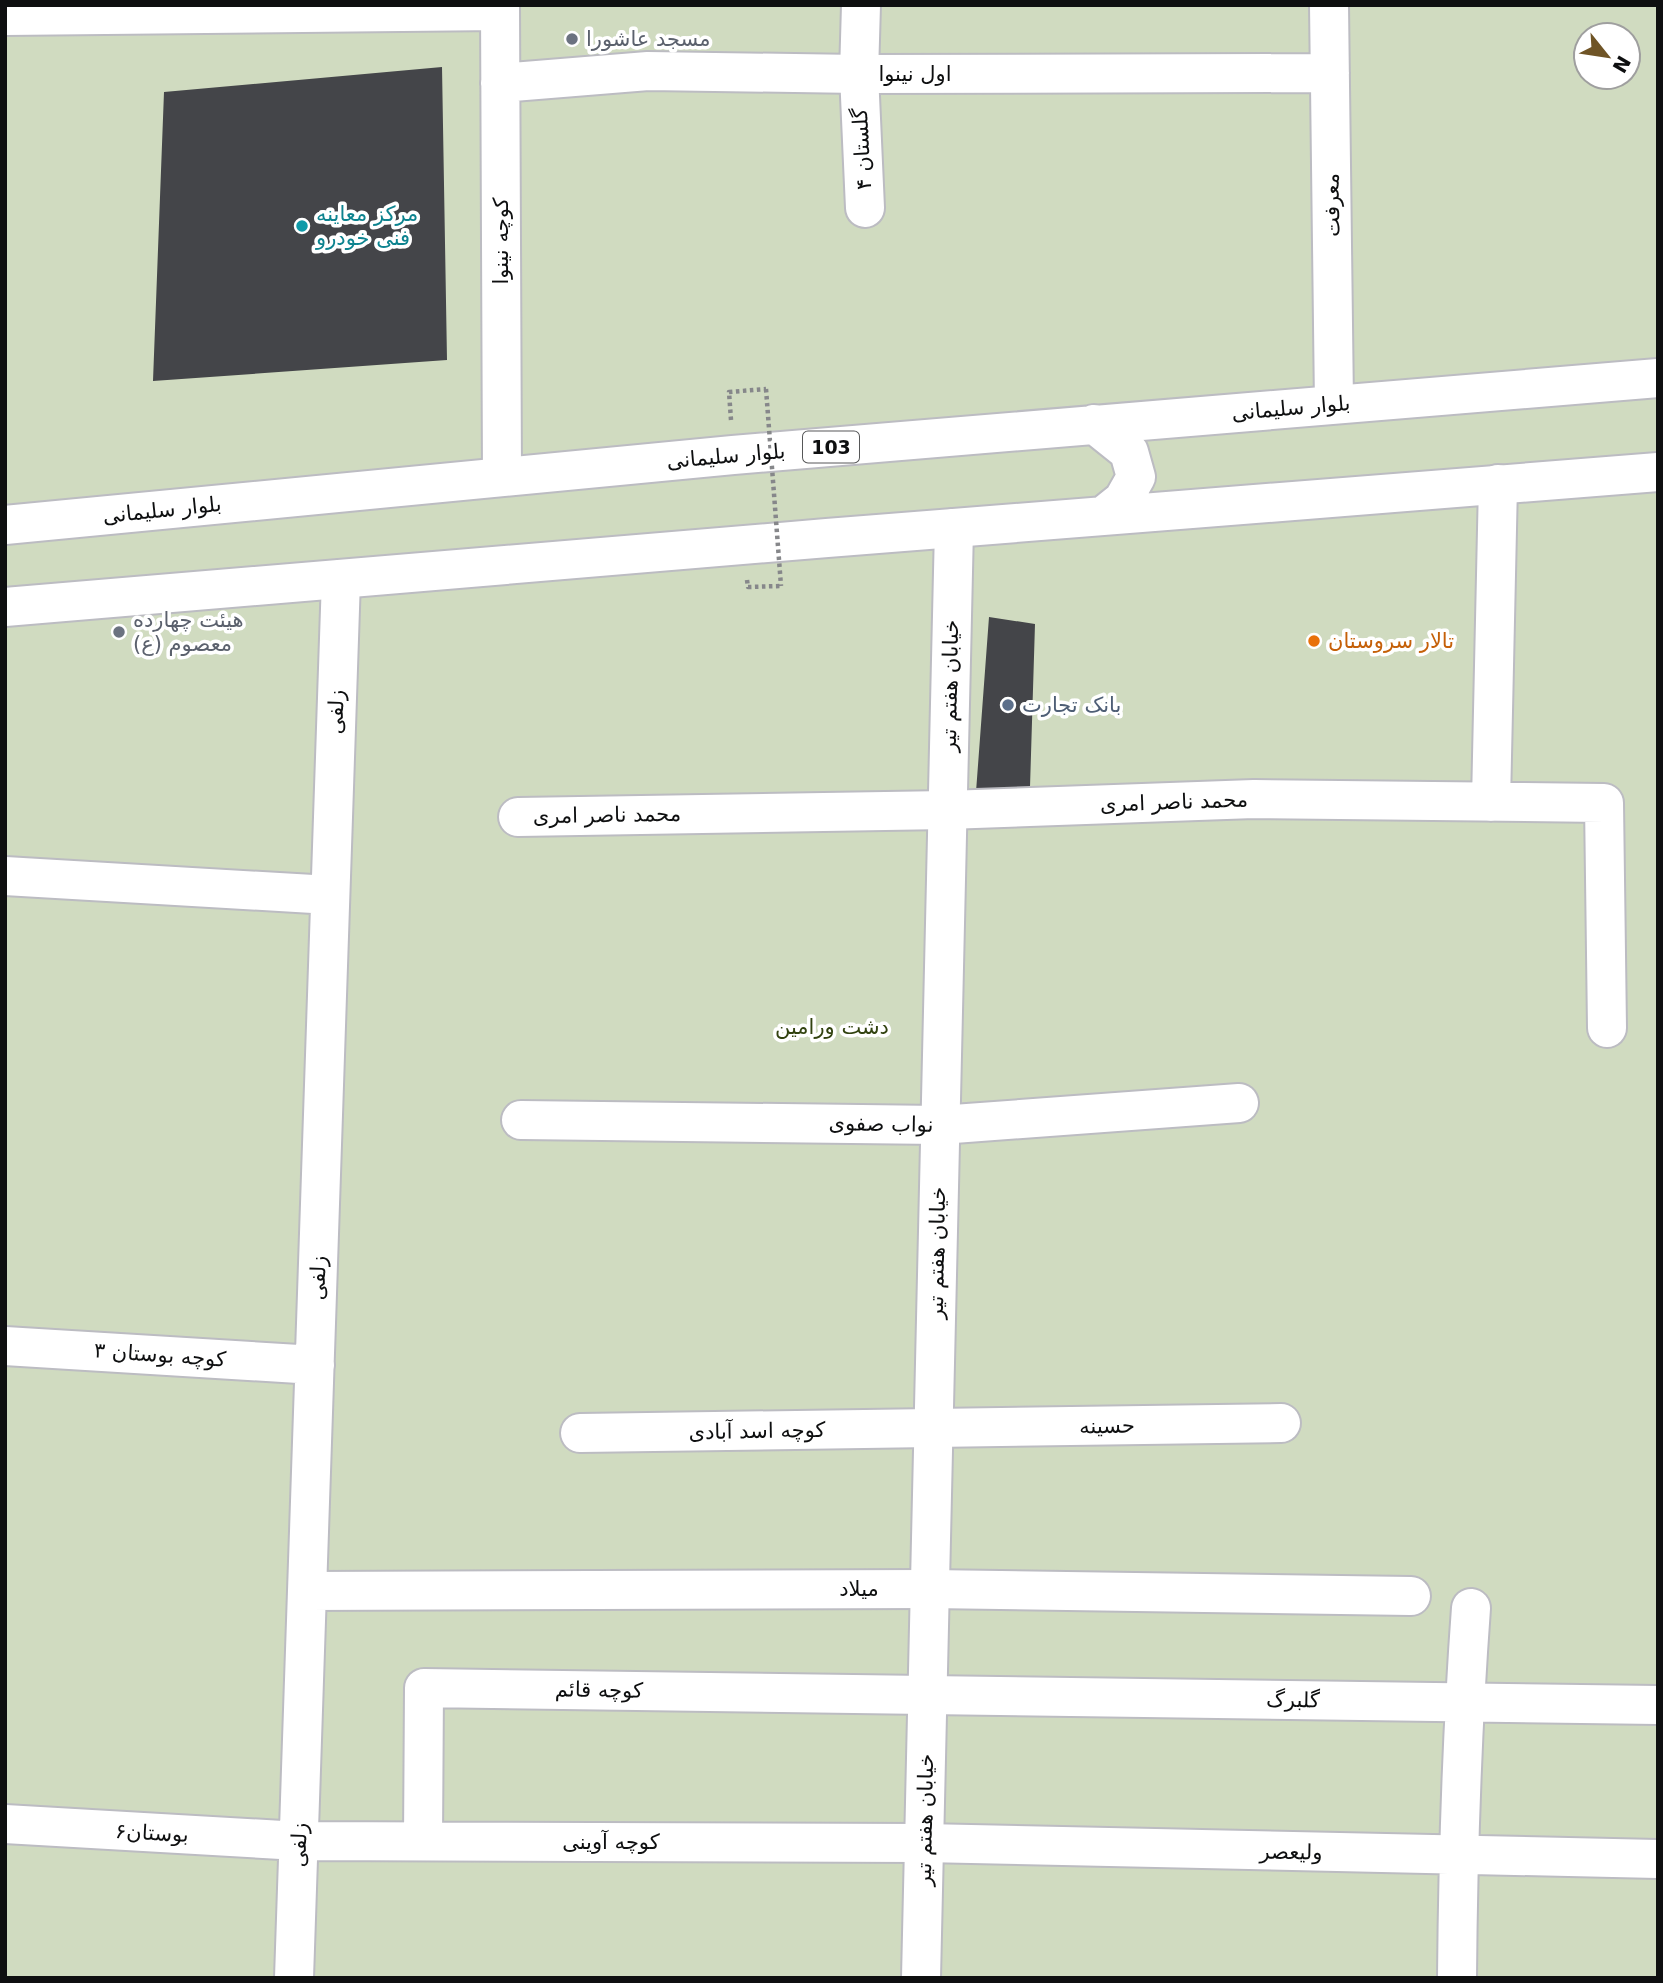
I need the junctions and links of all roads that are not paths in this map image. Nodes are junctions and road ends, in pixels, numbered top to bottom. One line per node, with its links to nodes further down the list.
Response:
1 (861, 5): 6 (main road, گلستان ۴)
2 (1329, 5): 5 (main road, معرفت)
3 (500, 8): 4 (main road); 7 (main road, کوچه نینوا)
4 (5, 16)
5 (1330, 73): 6 (main road, اول نینوا); 10 (main road, معرفت)
6 (859, 74): 7 (main road, اول نینوا); 8 (main road, گلستان ۴)
7 (500, 83): 13 (main road, کوچه نینوا)
8 (865, 208)
9 (1658, 378): 10 (main road, بلوار سلیمانی / 103)
10 (1334, 404): 11 (main road, بلوار سلیمانی / 103)
11 (1094, 424): 13 (main road, بلوار سلیمانی / 103); 15 (main road)
12 (1658, 472): 14 (main road)
13 (502, 476): 16 (main road, بلوار سلیمانی / 103)
14 (1499, 484): 15 (main road); 20 (main road)
15 (1103, 516): 17 (main road)
16 (5, 525)
17 (954, 528): 18 (main road); 21 (main road, خیابان هفتم تیر)
18 (341, 579): 19 (main road); 24 (main road, زلفی)
19 (5, 607)
20 (1491, 802): 21 (main road, محمد ناصر امری); 25 (main road, محمد ناصر امری)
21 (947, 810): 22 (main road, محمد ناصر امری); 28 (main road, خیابان هفتم تیر)
22 (518, 817)
23 (5, 876): 24 (main road)
24 (330, 895): 30 (main road, زلفی)
25 (1607, 1028)
26 (1239, 1102): 28 (main road, نواب صفوی)
27 (521, 1120): 28 (main road, نواب صفوی)
28 (940, 1125): 32 (main road, خیابان هفتم تیر)
29 (5, 1346): 30 (main road, کوچه بوستان ۳)
30 (315, 1365): 35 (main road, زلفی)
31 (1281, 1423): 32 (main road, حسینه)
32 (933, 1428): 33 (main road, کوچه اسد آبادی); 34 (main road, خیابان هفتم تیر)
33 (580, 1433)
34 (930, 1588): 35 (main road, میلاد); 36 (main road, میلاد); 38 (main road, خیابان هفتم تیر)
35 (307, 1591): 42 (main road, زلفی)
36 (1411, 1596)
37 (1471, 1608): 39 (main road)
38 (927, 1694): 39 (main road, گلبرگ); 43 (main road, کوچه قائم); 44 (main road, خیابان هفتم تیر)
39 (1464, 1703): 40 (main road, گلبرگ); 45 (main road)
40 (1658, 1705)
41 (5, 1824): 42 (main road, بوستان۶)
42 (299, 1842): 43 (main road, کوچه آوینی); 47 (main road, زلفی)
43 (423, 1842): 44 (main road, کوچه آوینی)
44 (924, 1843): 45 (main road, ولیعصر); 48 (main road, خیابان هفتم تیر)
45 (1458, 1856): 46 (main road, ولیعصر); 49 (main road)
46 (1658, 1859)
47 (294, 1978)
48 (921, 1978)
49 (1457, 1978)

